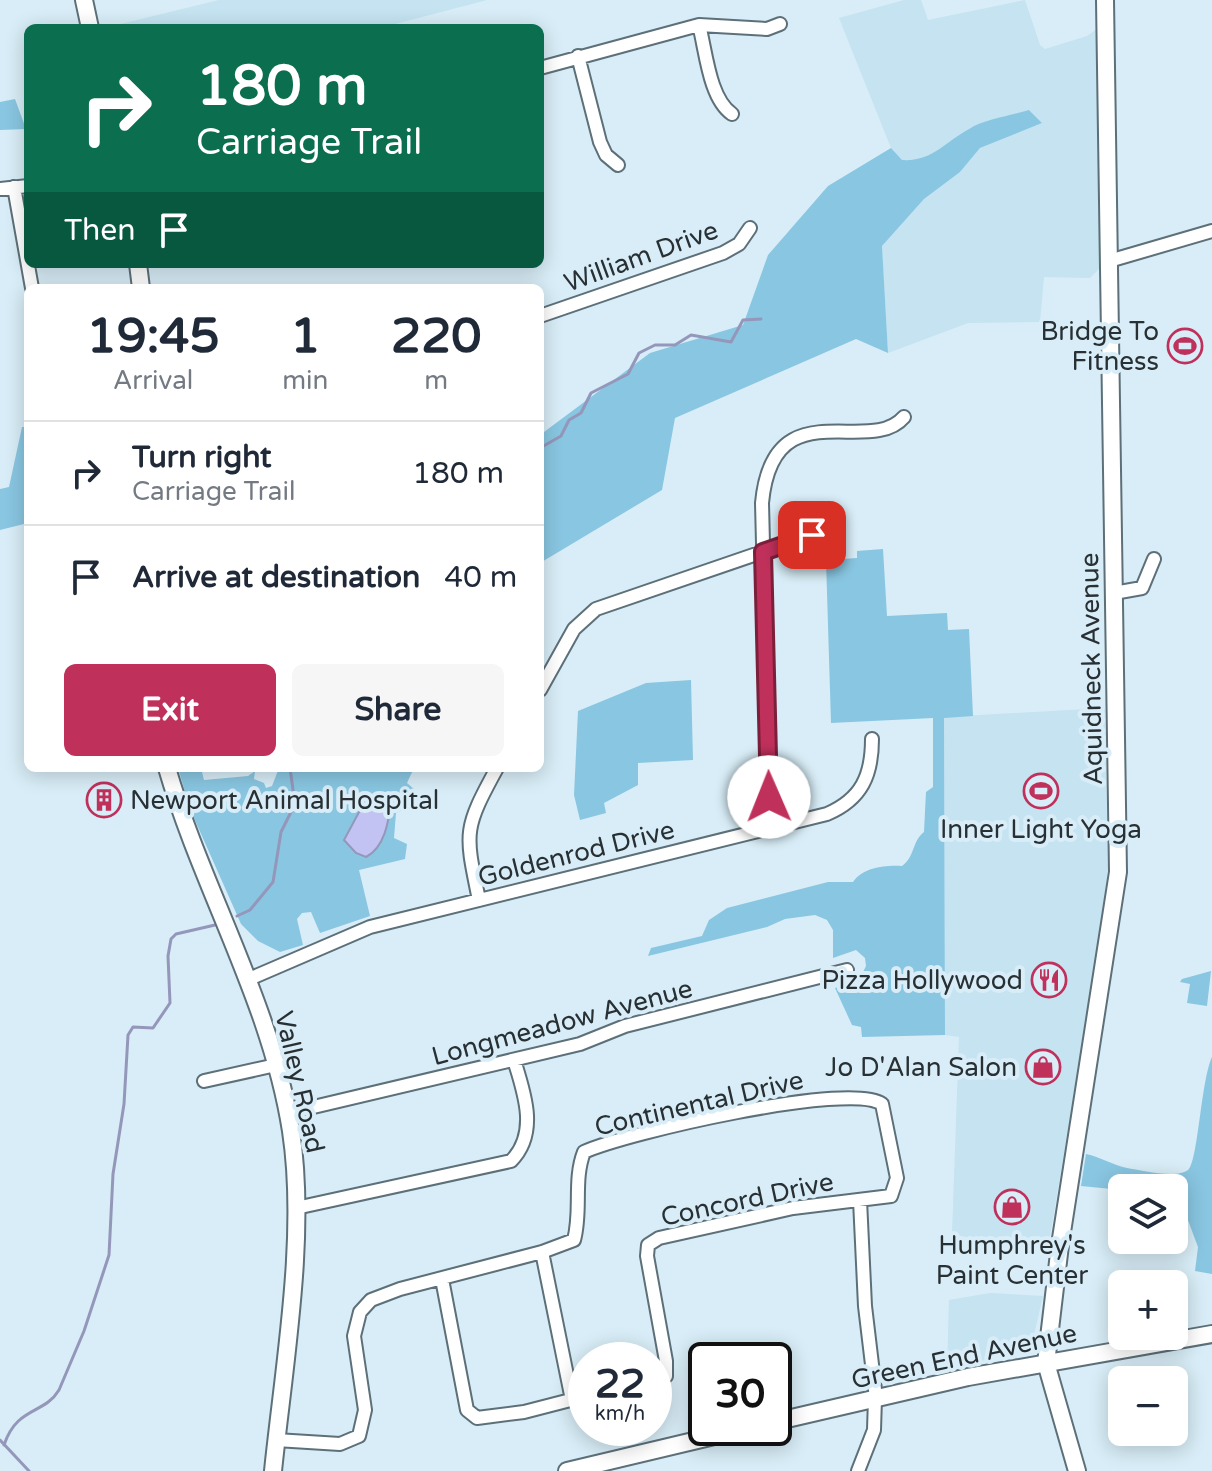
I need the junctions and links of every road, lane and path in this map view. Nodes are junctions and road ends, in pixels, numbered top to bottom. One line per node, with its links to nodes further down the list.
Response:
1 (84, 0): 3 (main road)
2 (1105, 0): 16 (main road, Aquidneck Avenue)
3 (89, 24)
4 (780, 24): 5 (street)
5 (699, 25): 6 (street); 8 (street)
6 (578, 56): 7 (street); 9 (street)
7 (544, 67)
8 (732, 114)
9 (618, 165)
10 (24, 186): 11 (street)
11 (14, 187): 12 (street); 15 (street)
12 (0, 189)
13 (750, 228): 17 (street, William Drive)
14 (1212, 231): 16 (street)
15 (24, 243)
16 (1109, 261): 22 (main road, Aquidneck Avenue)
17 (544, 315)
18 (904, 417): 20 (street)
19 (812, 535): 20 (street)
20 (763, 552): 23 (street); 27 (street)
21 (1154, 559): 22 (street)
22 (1114, 593): 41 (main road, Aquidneck Avenue)
23 (544, 683)
24 (872, 739): 27 (street, Goldenrod Drive)
25 (168, 772): 30 (main road, Valley Road)
26 (495, 772): 28 (street)
27 (770, 827): 28 (street, Goldenrod Drive)
28 (479, 900): 30 (street, Goldenrod Drive)
29 (847, 970): 31 (street, Longmeadow Avenue)
30 (249, 979): 32 (main road, Valley Road)
31 (514, 1060): 34 (street, Longmeadow Avenue); 36 (street)
32 (276, 1065): 33 (street); 34 (main road, Valley Road)
33 (204, 1081)
34 (288, 1113): 36 (main road, Valley Road)
35 (860, 1200): 37 (street, Continental Drive); 40 (street, Concord Drive); 43 (street)
36 (296, 1208): 46 (main road, Valley Road)
37 (542, 1252): 38 (street, Continental Drive); 42 (street)
38 (442, 1279): 44 (street); 46 (street, Continental Drive)
39 (1212, 1334): 41 (main road, Green End Avenue)
40 (663, 1342)
41 (1046, 1363): 43 (main road, Green End Avenue); 51 (main road, Aquidneck Avenue)
42 (568, 1380)
43 (875, 1398): 45 (main road, Green End Avenue); 50 (street)
44 (568, 1401)
45 (792, 1418)
46 (276, 1440): 48 (main road, Valley Road)
47 (688, 1442): 49 (main road)
48 (273, 1471)
49 (567, 1471)
50 (858, 1471)
51 (1077, 1471)

